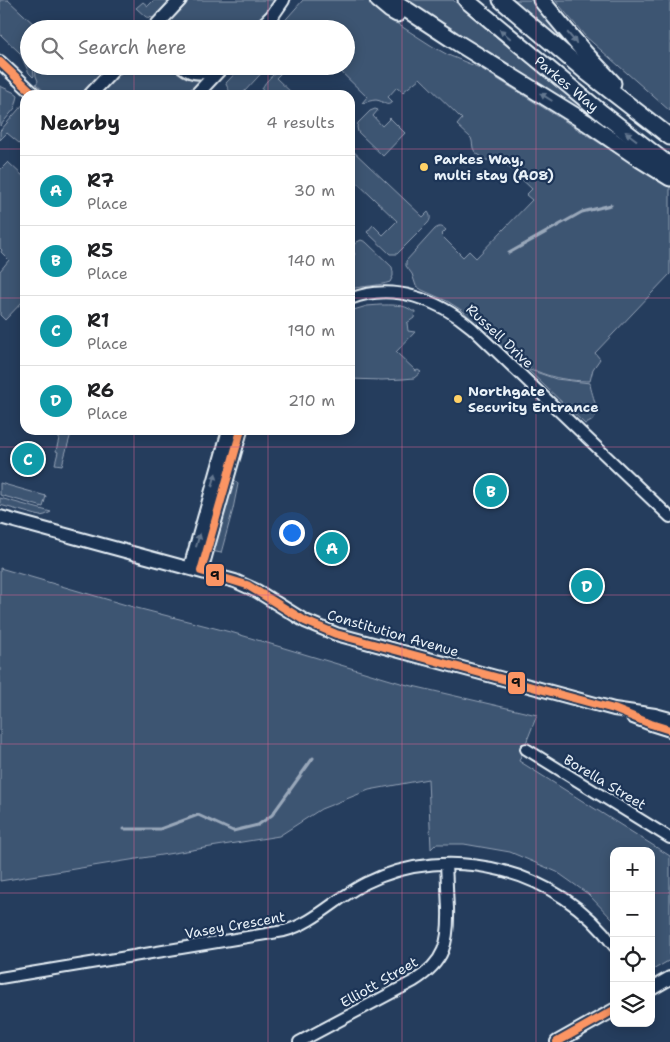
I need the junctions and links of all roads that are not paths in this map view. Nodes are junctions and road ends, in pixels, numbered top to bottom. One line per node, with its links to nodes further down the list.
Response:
1 (180, 0): 8 (street)
2 (283, 0): 9 (street)
3 (378, 0): 10 (main road)
4 (392, 0): 10 (main road)
5 (466, 0): 18 (main road, Parkes Way, one-way to 5)
6 (501, 0): 17 (main road, Parkes Way)
7 (541, 0): 17 (main road, one-way to 17)
8 (161, 20)
9 (268, 20)
10 (423, 21): 19 (main road, one-way to 10)
11 (0, 62): 14 (street)
12 (109, 75): 15 (street)
13 (215, 75): 16 (street)
14 (30, 90)
15 (95, 90)
16 (201, 90)
17 (667, 135)
18 (670, 166)
19 (670, 178)
20 (355, 297): 23 (street, Russell Drive)
21 (228, 442): 24 (street)
22 (0, 517): 24 (street, Constitution Avenue)
23 (670, 517)
24 (196, 569): 25 (street, Constitution Avenue)
25 (614, 709): 26 (street, Constitution Avenue); 27 (street, Constitution Avenue)
26 (670, 719)
27 (670, 730)
28 (526, 749): 29 (street, Borella Street)
29 (670, 838)
30 (446, 865): 31 (street, Vasey Crescent); 32 (street, Vasey Crescent); 36 (street, Elliott Street)
31 (610, 941)
32 (0, 978)
33 (670, 978): 34 (street)
34 (655, 987)
35 (610, 1012): 37 (street)
36 (299, 1042)
37 (557, 1042)

